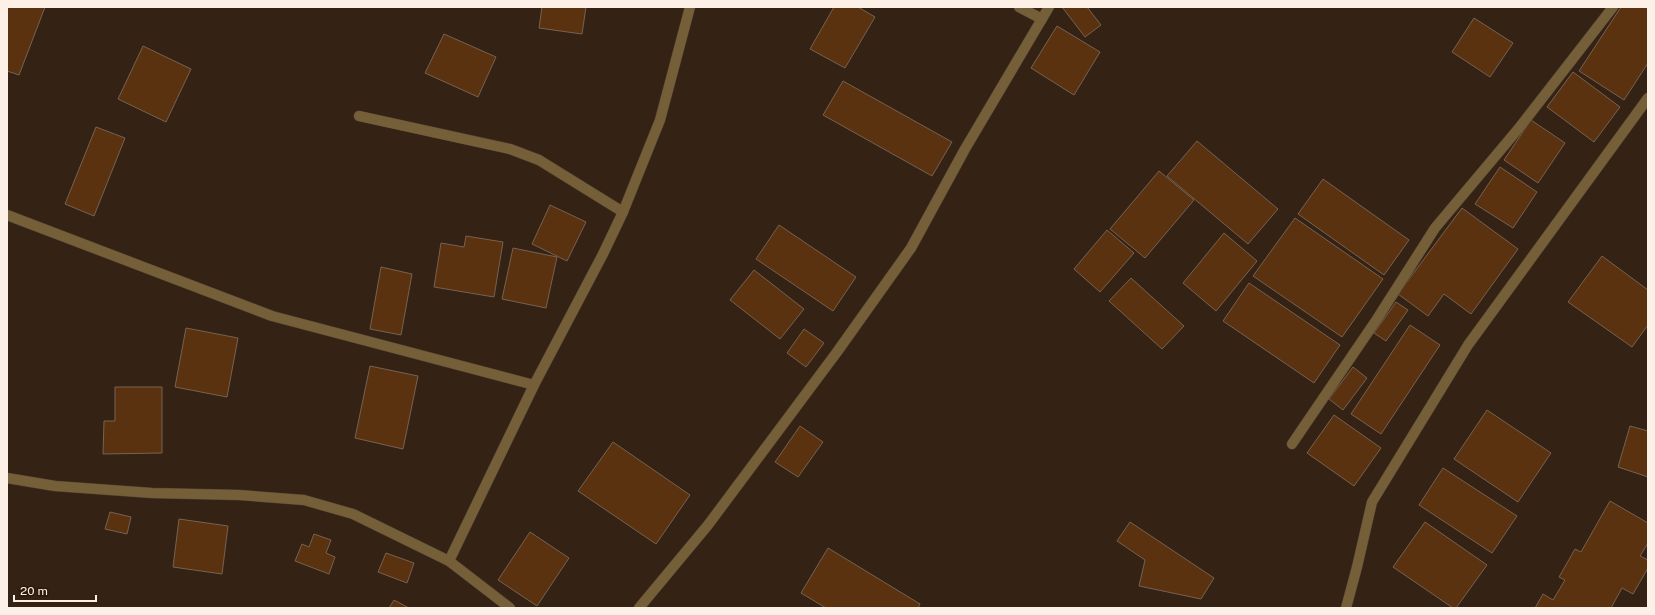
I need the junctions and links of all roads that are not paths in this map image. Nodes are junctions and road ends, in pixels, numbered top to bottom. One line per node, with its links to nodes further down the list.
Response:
1 (690, 7): 8 (street)
2 (1019, 7): 5 (street)
3 (1049, 7): 5 (street)
4 (1612, 7): 11 (street)
5 (1042, 19): 15 (street)
6 (1648, 98): 16 (street)
7 (360, 116): 8 (street)
8 (623, 212): 10 (street)
9 (7, 215): 10 (street)
10 (534, 385): 13 (street)
11 (1292, 444)
12 (7, 478): 13 (street)
13 (449, 561): 14 (street)
14 (510, 608)
15 (639, 608)
16 (1346, 608)

